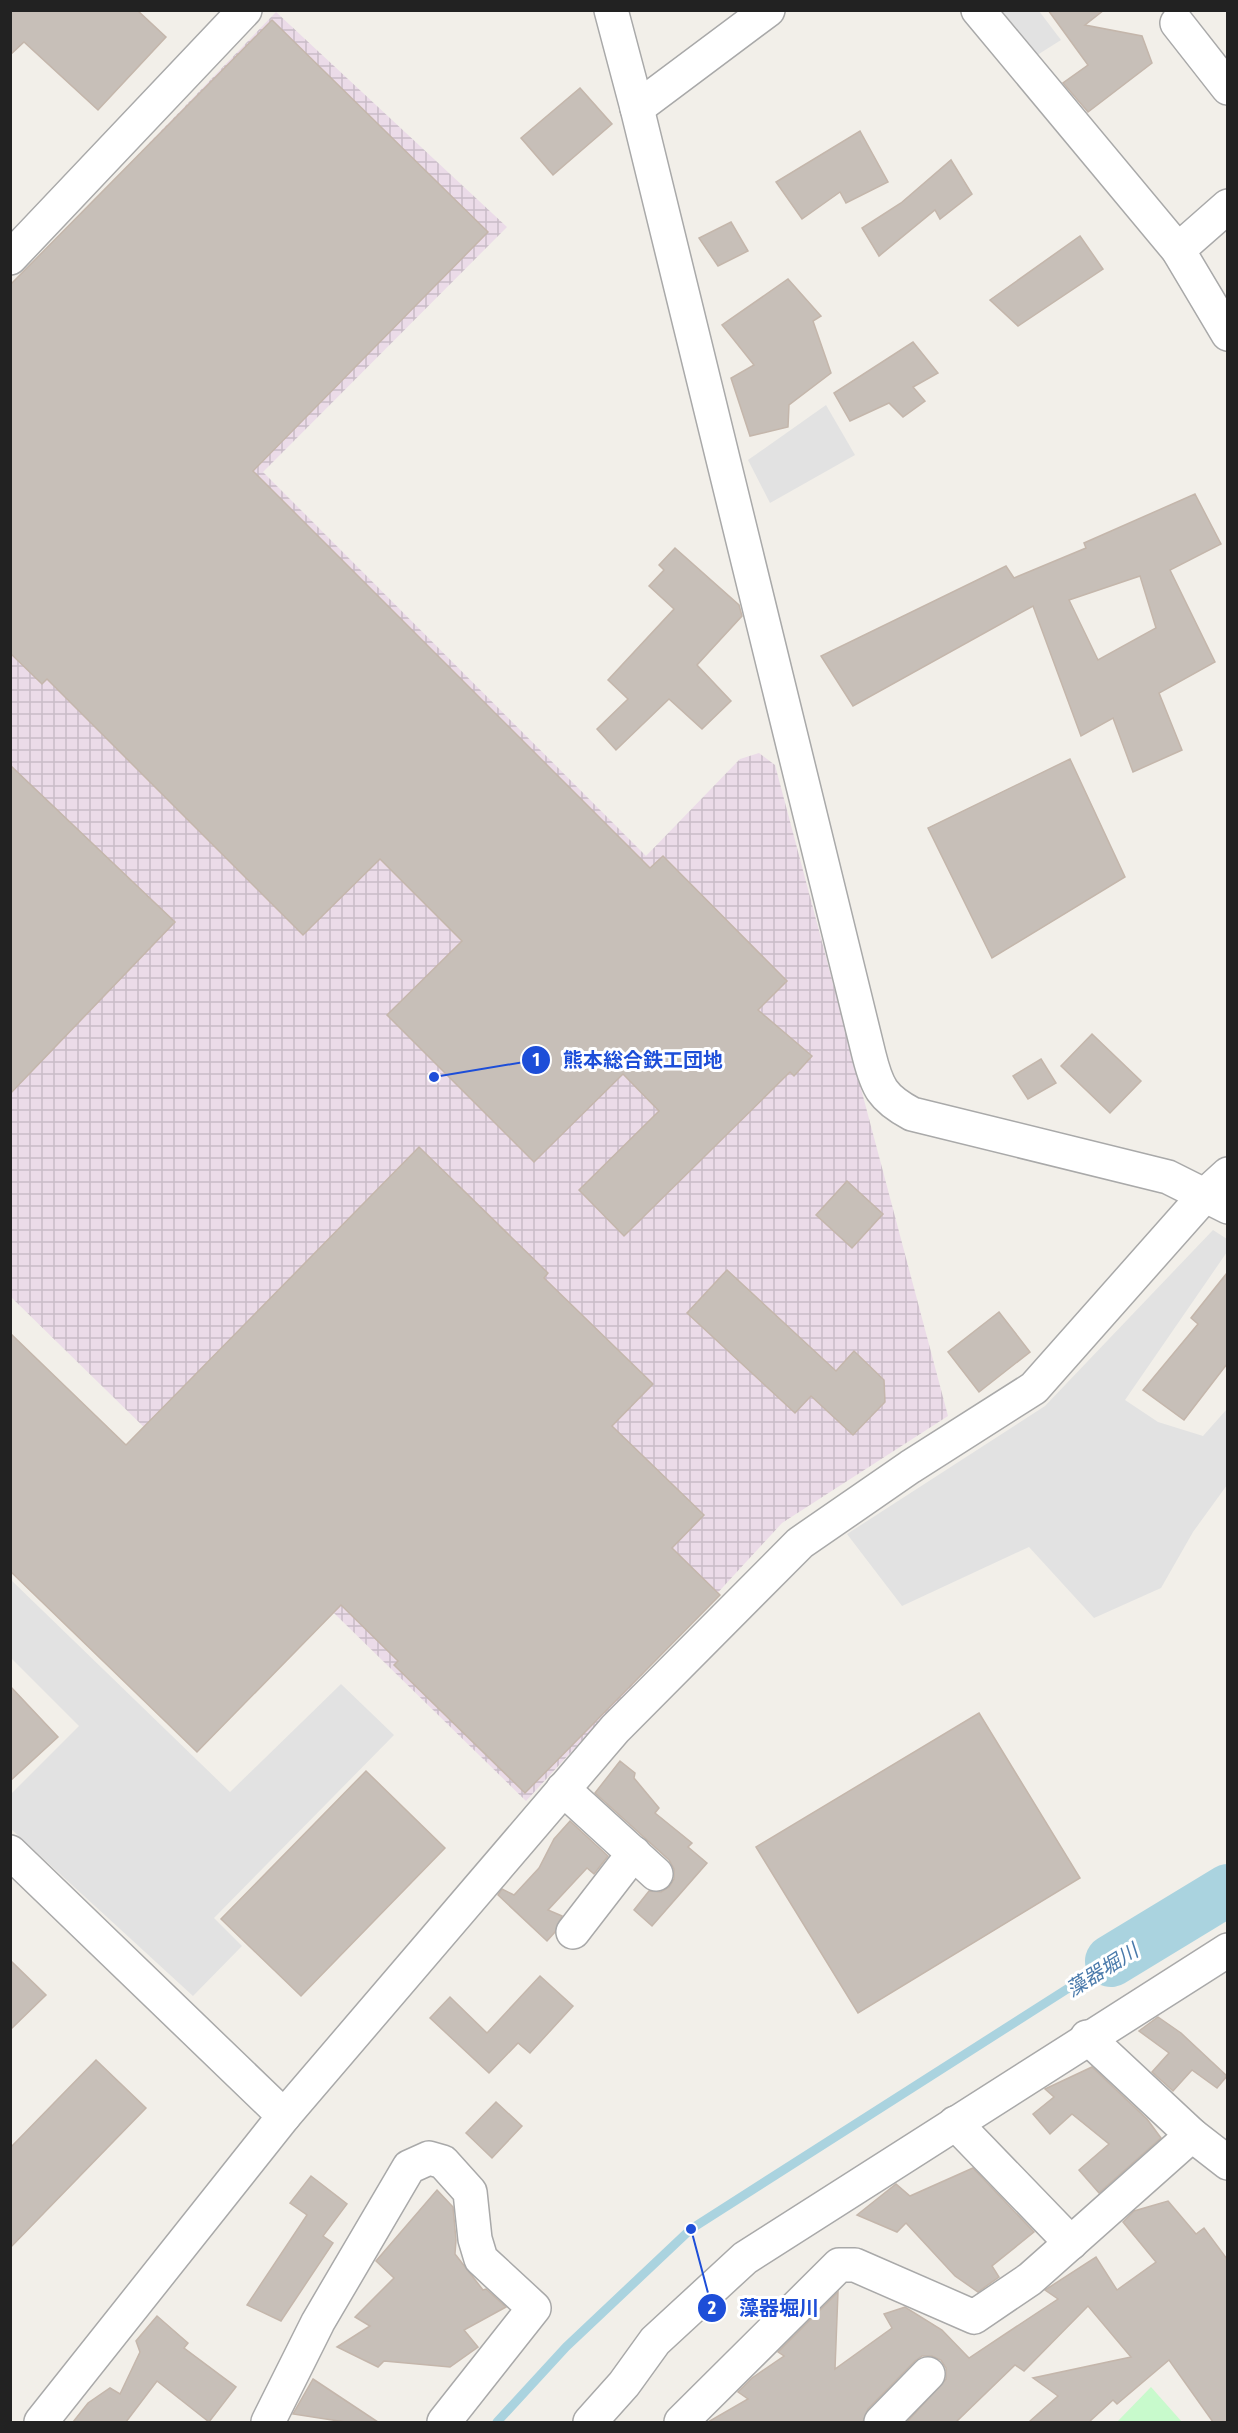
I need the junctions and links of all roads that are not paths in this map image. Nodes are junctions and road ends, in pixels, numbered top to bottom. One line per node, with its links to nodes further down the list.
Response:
1 (245, 10): 10 (street)
2 (611, 10): 7 (street)
3 (768, 10): 7 (street)
4 (978, 10): 9 (street)
5 (1176, 24): 6 (street)
6 (1227, 88)
7 (637, 108): 12 (street)
8 (1227, 206): 9 (street)
9 (1178, 250): 11 (street)
10 (10, 258)
11 (1227, 334)
12 (1220, 1192): 13 (street)
13 (564, 1789): 15 (street); 18 (street)
14 (10, 1852): 18 (street)
15 (573, 1932)
16 (1227, 1950): 17 (street)
17 (1087, 2037): 19 (street); 20 (street)
18 (284, 2116): 24 (street)
19 (955, 2123): 22 (street); 27 (street)
20 (1192, 2135): 21 (street); 22 (street)
21 (1227, 2163)
22 (1071, 2243): 28 (street)
23 (927, 2374): 29 (street)
24 (41, 2422)
25 (268, 2422): 26 (street)
26 (444, 2422)
27 (590, 2422)
28 (681, 2422)
29 (880, 2422)

